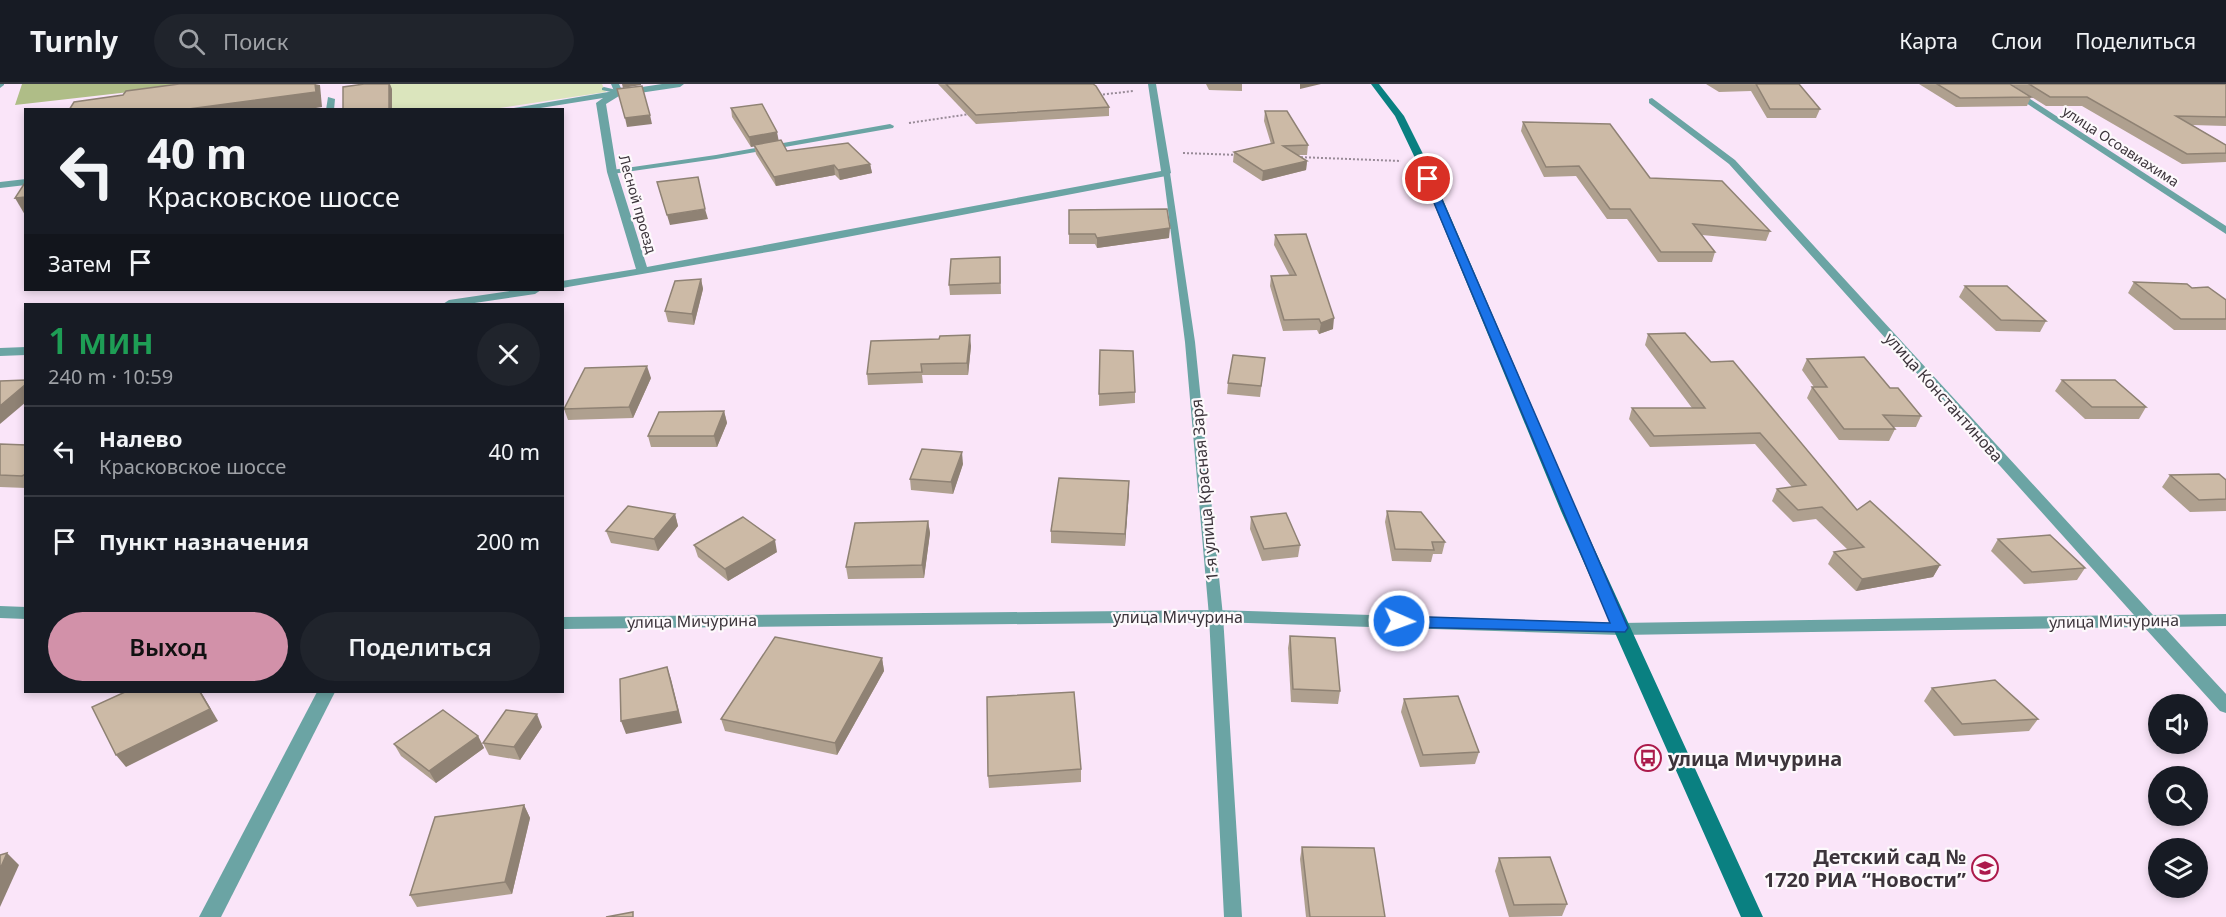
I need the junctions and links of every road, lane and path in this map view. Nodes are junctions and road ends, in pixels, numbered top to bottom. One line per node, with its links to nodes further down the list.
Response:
1 (680, 84): 5 (street)
2 (1375, 84): 35 (main road)
3 (2001, 84): 22 (street, улица Осоавиахима)
4 (1152, 86): 7 (path); 14 (street)
5 (617, 88): 6 (lane); 11 (street); 18 (street, Лесной проезд)
6 (604, 89)
7 (1098, 95)
8 (331, 99): 10 (lane)
9 (1652, 101): 32 (street, улица Константинова)
10 (330, 108)
11 (516, 108)
12 (980, 112): 13 (path)
13 (890, 126): 18 (lane)
14 (1161, 152): 15 (path); 19 (street)
15 (1243, 155)
16 (1289, 157): 17 (path)
17 (1405, 161)
18 (612, 172): 23 (street, Лесной проезд)
19 (1166, 172): 23 (street); 31 (lane, 1-я улица Красная Заря)
20 (24, 181): 21 (street)
21 (0, 186)
22 (2226, 231)
23 (643, 271): 24 (street)
24 (564, 285)
25 (529, 291): 26 (street)
26 (455, 303)
27 (24, 351): 28 (street)
28 (0, 352)
29 (0, 612): 30 (street)
30 (24, 613)
31 (1216, 616): 34 (street, улица Мичурина); 35 (street, улица Мичурина); 39 (lane, 1-я улица Красная Заря)
32 (2146, 620): 33 (street, улица Мичурина); 35 (street, улица Мичурина); 37 (street, улица Константинова)
33 (2226, 621)
34 (564, 623)
35 (1620, 628): 40 (main road)
36 (325, 693): 38 (street)
37 (2226, 706)
38 (210, 917)
39 (1233, 917)
40 (1752, 917)

